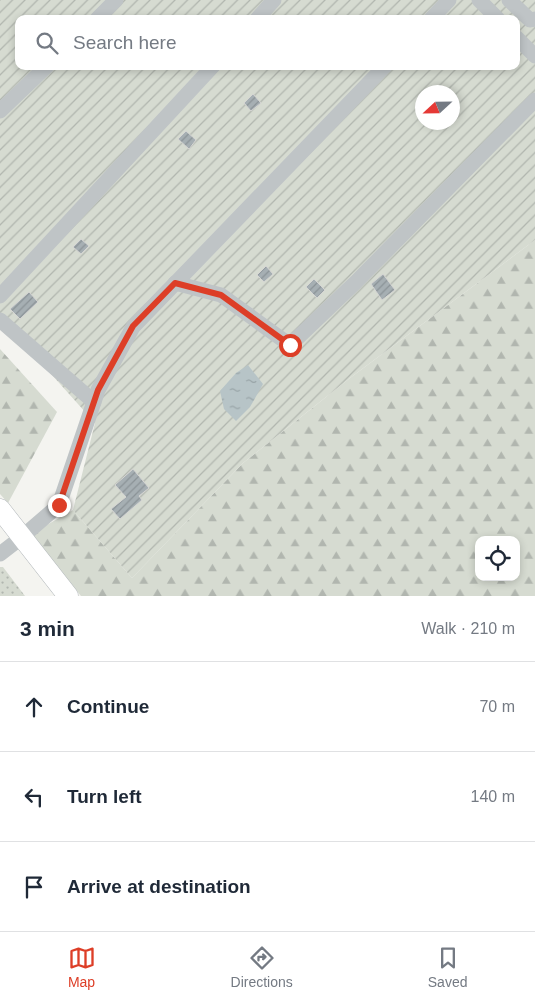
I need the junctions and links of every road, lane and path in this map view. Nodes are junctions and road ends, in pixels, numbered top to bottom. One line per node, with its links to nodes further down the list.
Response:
1 (116, 0): 6 (street)
2 (274, 0): 7 (street)
3 (449, 0): 8 (street)
4 (479, 0): 9 (street)
5 (509, 0): 10 (street)
6 (101, 15)
7 (261, 15)
8 (435, 15)
9 (494, 15)
10 (535, 20)
11 (520, 41): 12 (street)
12 (535, 56)
13 (43, 70): 17 (street)
14 (209, 70): 19 (street)
15 (381, 70): 18 (street)
16 (535, 100): 18 (street)
17 (0, 111)
18 (175, 283): 21 (street)
19 (0, 296)
20 (0, 320): 21 (street)
21 (94, 402): 23 (street)
22 (0, 509): 23 (main road)
23 (22, 538): 24 (street); 25 (main road)
24 (0, 554)
25 (68, 596)

